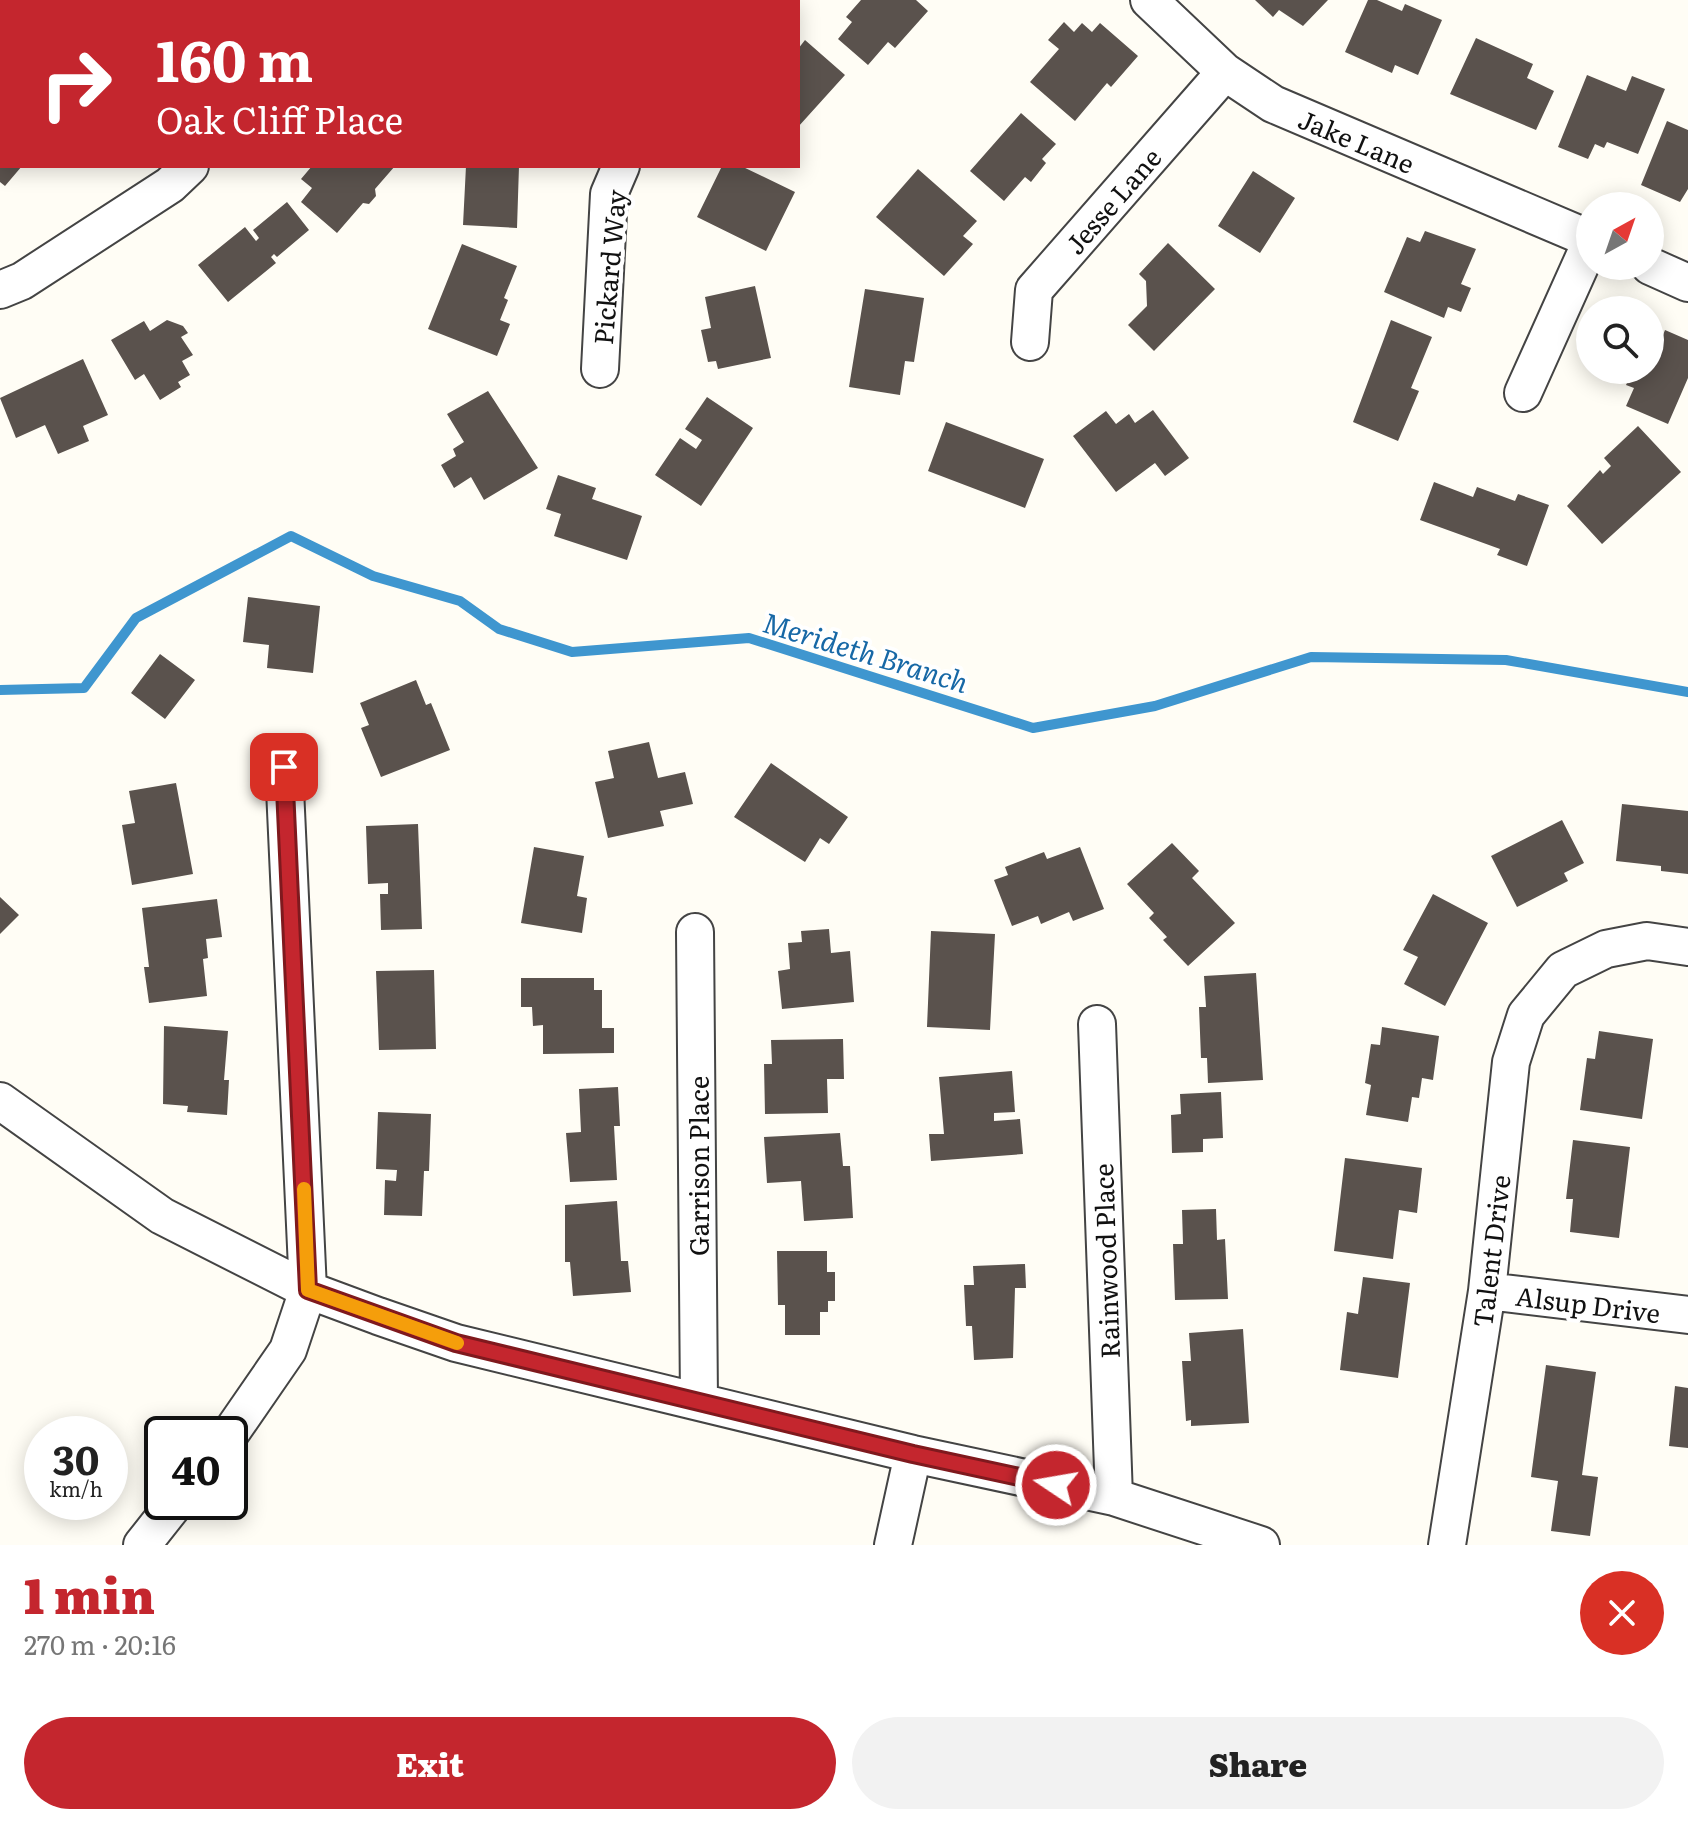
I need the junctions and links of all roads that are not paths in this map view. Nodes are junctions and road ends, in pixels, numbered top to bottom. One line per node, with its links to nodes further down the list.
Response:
1 (1149, 0): 2 (street, Jake Lane)
2 (1225, 72): 5 (street, Jake Lane); 10 (street, Jesse Lane)
3 (188, 168): 9 (street)
4 (620, 168): 11 (street, Pickard Way)
5 (1576, 236)
6 (1664, 272): 8 (street)
7 (1576, 274): 12 (street)
8 (1688, 283)
9 (0, 290)
10 (1030, 342)
11 (600, 369)
12 (1523, 393)
13 (284, 767): 18 (street)
14 (695, 932): 21 (street, Garrison Place)
15 (1688, 947): 19 (street, Talent Drive)
16 (1097, 1024): 24 (street, Rainwood Place)
17 (0, 1101): 18 (street)
18 (308, 1290): 21 (street); 22 (street)
19 (1487, 1291): 20 (street, Alsup Drive); 29 (street, Talent Drive)
20 (1688, 1315)
21 (699, 1401): 23 (street)
22 (242, 1416)
23 (913, 1454): 24 (street); 27 (street)
24 (1114, 1497): 28 (street)
25 (162, 1520): 26 (street)
26 (142, 1545)
27 (893, 1545)
28 (1261, 1545)
29 (1447, 1545)

